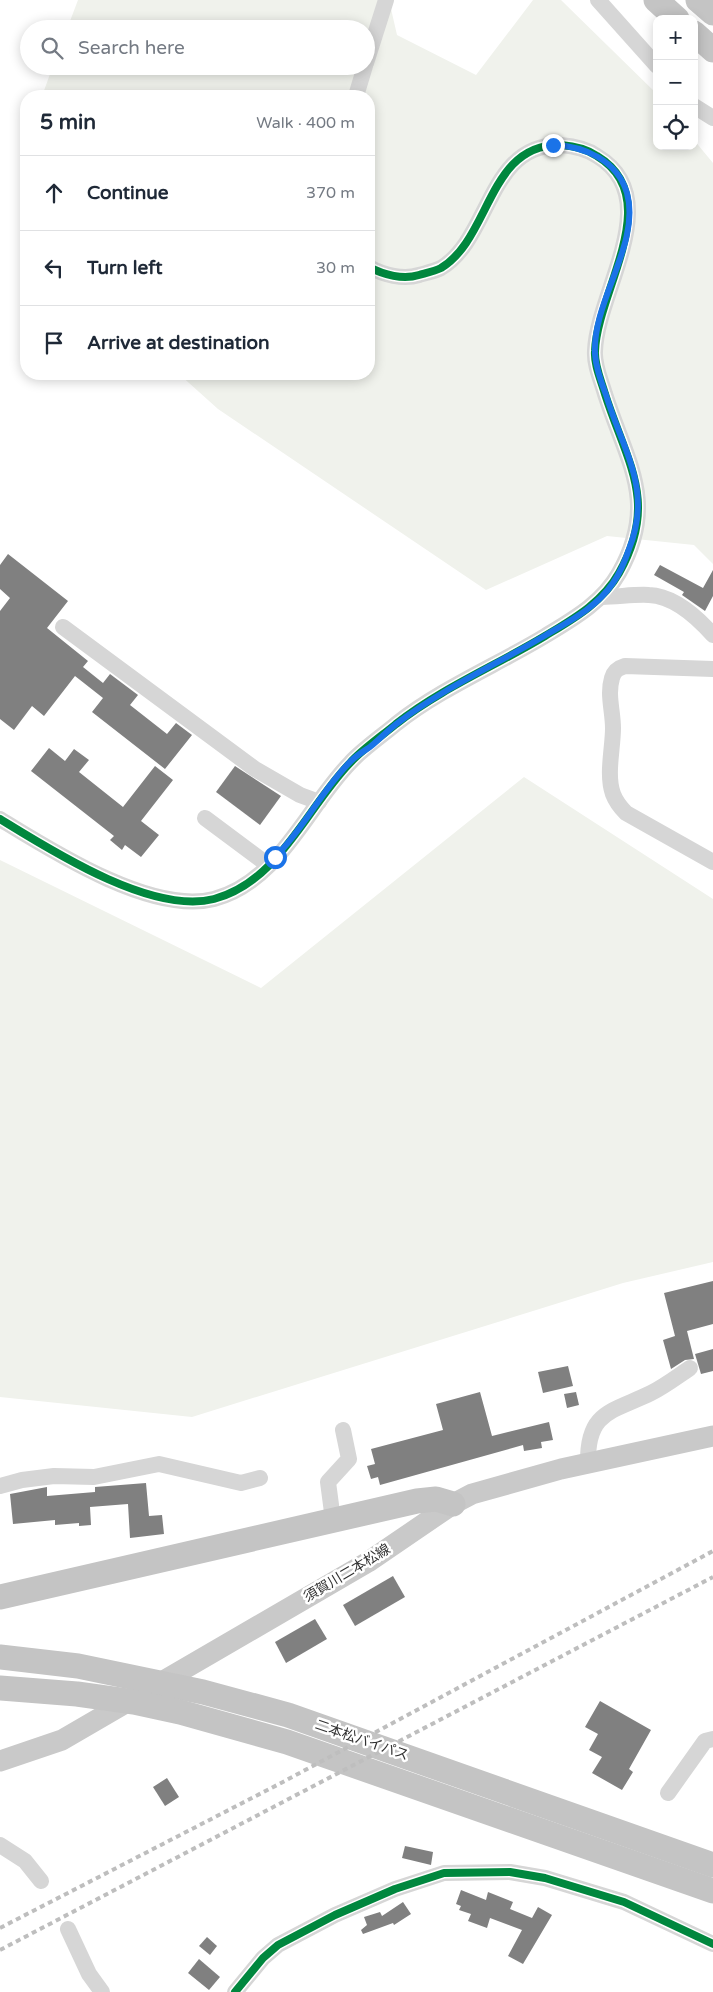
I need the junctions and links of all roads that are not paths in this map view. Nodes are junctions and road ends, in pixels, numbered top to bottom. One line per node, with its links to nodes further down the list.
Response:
1 (386, 0): 7 (street)
2 (598, 0): 10 (street)
3 (656, 0): 6 (highway)
4 (698, 0): 5 (highway)
5 (713, 13)
6 (673, 15)
7 (375, 36)
8 (698, 37): 9 (highway)
9 (713, 50)
10 (653, 62)
11 (363, 75): 12 (street)
12 (358, 90)
13 (698, 109): 14 (street)
14 (713, 118)
15 (375, 270): 16 (street)
16 (602, 597): 18 (street); 20 (street)
17 (63, 627): 20 (street)
18 (713, 635)
19 (713, 669): 23 (street)
20 (319, 802): 24 (street)
21 (205, 818): 24 (street)
22 (0, 819): 24 (street)
23 (713, 862)
24 (268, 865)
25 (690, 1368): 28 (street)
26 (343, 1430): 32 (street)
27 (713, 1436): 28 (main road, 須賀川二本松線)
28 (588, 1463): 31 (main road, 須賀川二本松線)
29 (260, 1478): 30 (street)
30 (0, 1486)
31 (453, 1504): 32 (highway); 37 (main road, 須賀川二本松線)
32 (333, 1520): 33 (highway)
33 (0, 1597)
34 (4, 1651): 35 (highway); 40 (highway, 二本松バイパス)
35 (9, 1688): 42 (highway, 二本松バイパス)
36 (713, 1739): 38 (street)
37 (0, 1761)
38 (668, 1793)
39 (0, 1844): 41 (street)
40 (713, 1864)
41 (41, 1880)
42 (713, 1891)
43 (68, 1929): 45 (street)
44 (713, 1944): 46 (street)
45 (102, 1992)
46 (235, 1992)

